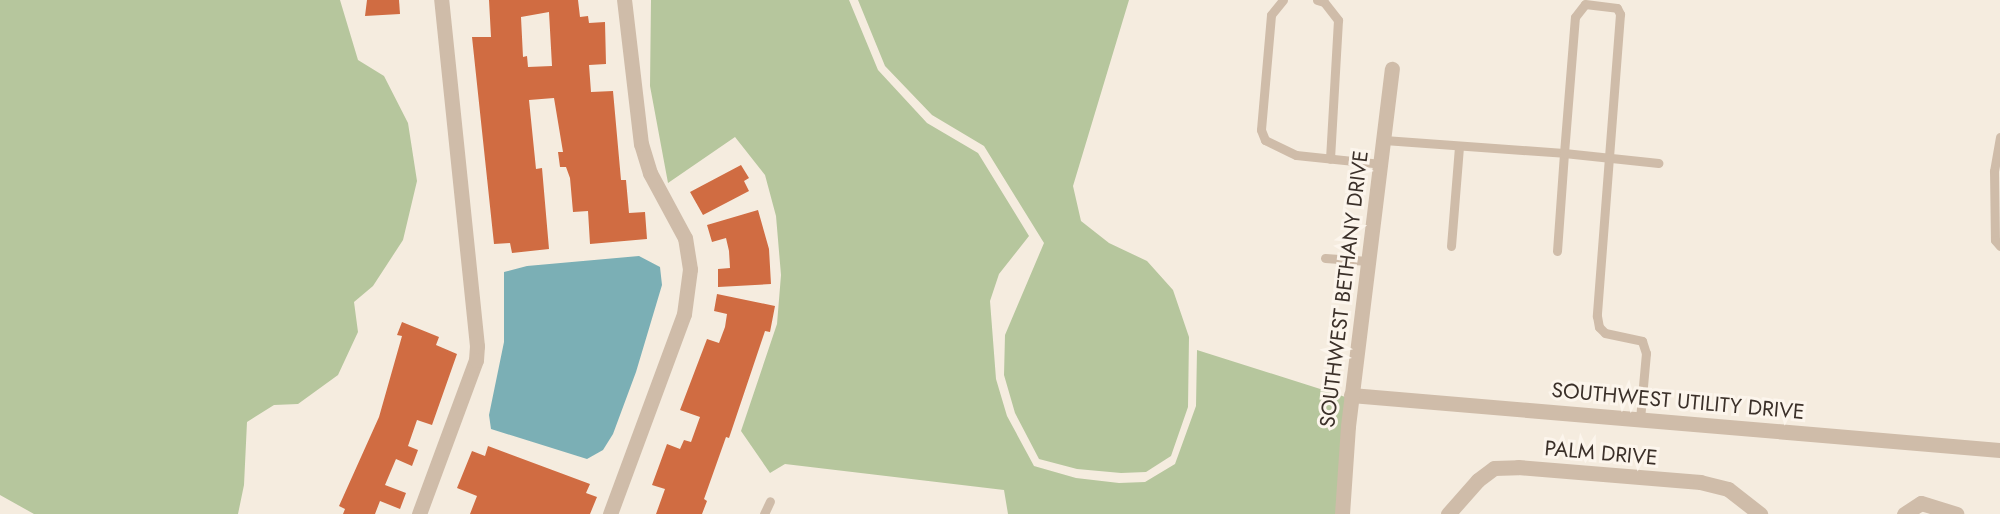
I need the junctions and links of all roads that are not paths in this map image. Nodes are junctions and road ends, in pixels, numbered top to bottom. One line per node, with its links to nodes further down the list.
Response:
1 (441, 0): 23 (street)
2 (624, 0): 24 (street)
3 (1283, 0): 11 (lane)
4 (1317, 0): 11 (lane)
5 (1392, 69): 7 (street, SOUTHWEST BETHANY DRIVE)
6 (2000, 137): 15 (lane)
7 (1384, 140): 8 (lane); 13 (street, SOUTHWEST BETHANY DRIVE)
8 (1459, 146): 9 (lane); 14 (lane)
9 (1564, 153): 10 (lane); 10 (lane); 16 (lane)
10 (1609, 158): 12 (lane); 20 (lane)
11 (1330, 159): 13 (lane)
12 (1658, 163)
13 (1381, 164): 18 (street, SOUTHWEST BETHANY DRIVE)
14 (1451, 246)
15 (2000, 246)
16 (1557, 251)
17 (1325, 258): 18 (lane)
18 (1368, 261): 19 (street, SOUTHWEST BETHANY DRIVE)
19 (1352, 395): 20 (street, SOUTHWEST UTILITY DRIVE); 26 (street, SOUTHWEST BETHANY DRIVE)
20 (1640, 419): 21 (street, SOUTHWEST UTILITY DRIVE)
21 (2000, 450)
22 (770, 501): 25 (lane)
23 (419, 514)
24 (610, 514)
25 (764, 514)
26 (1342, 514)
27 (1448, 514): 28 (street, PALM DRIVE)
28 (1760, 514)
29 (1904, 514): 30 (street)
30 (1956, 514)

